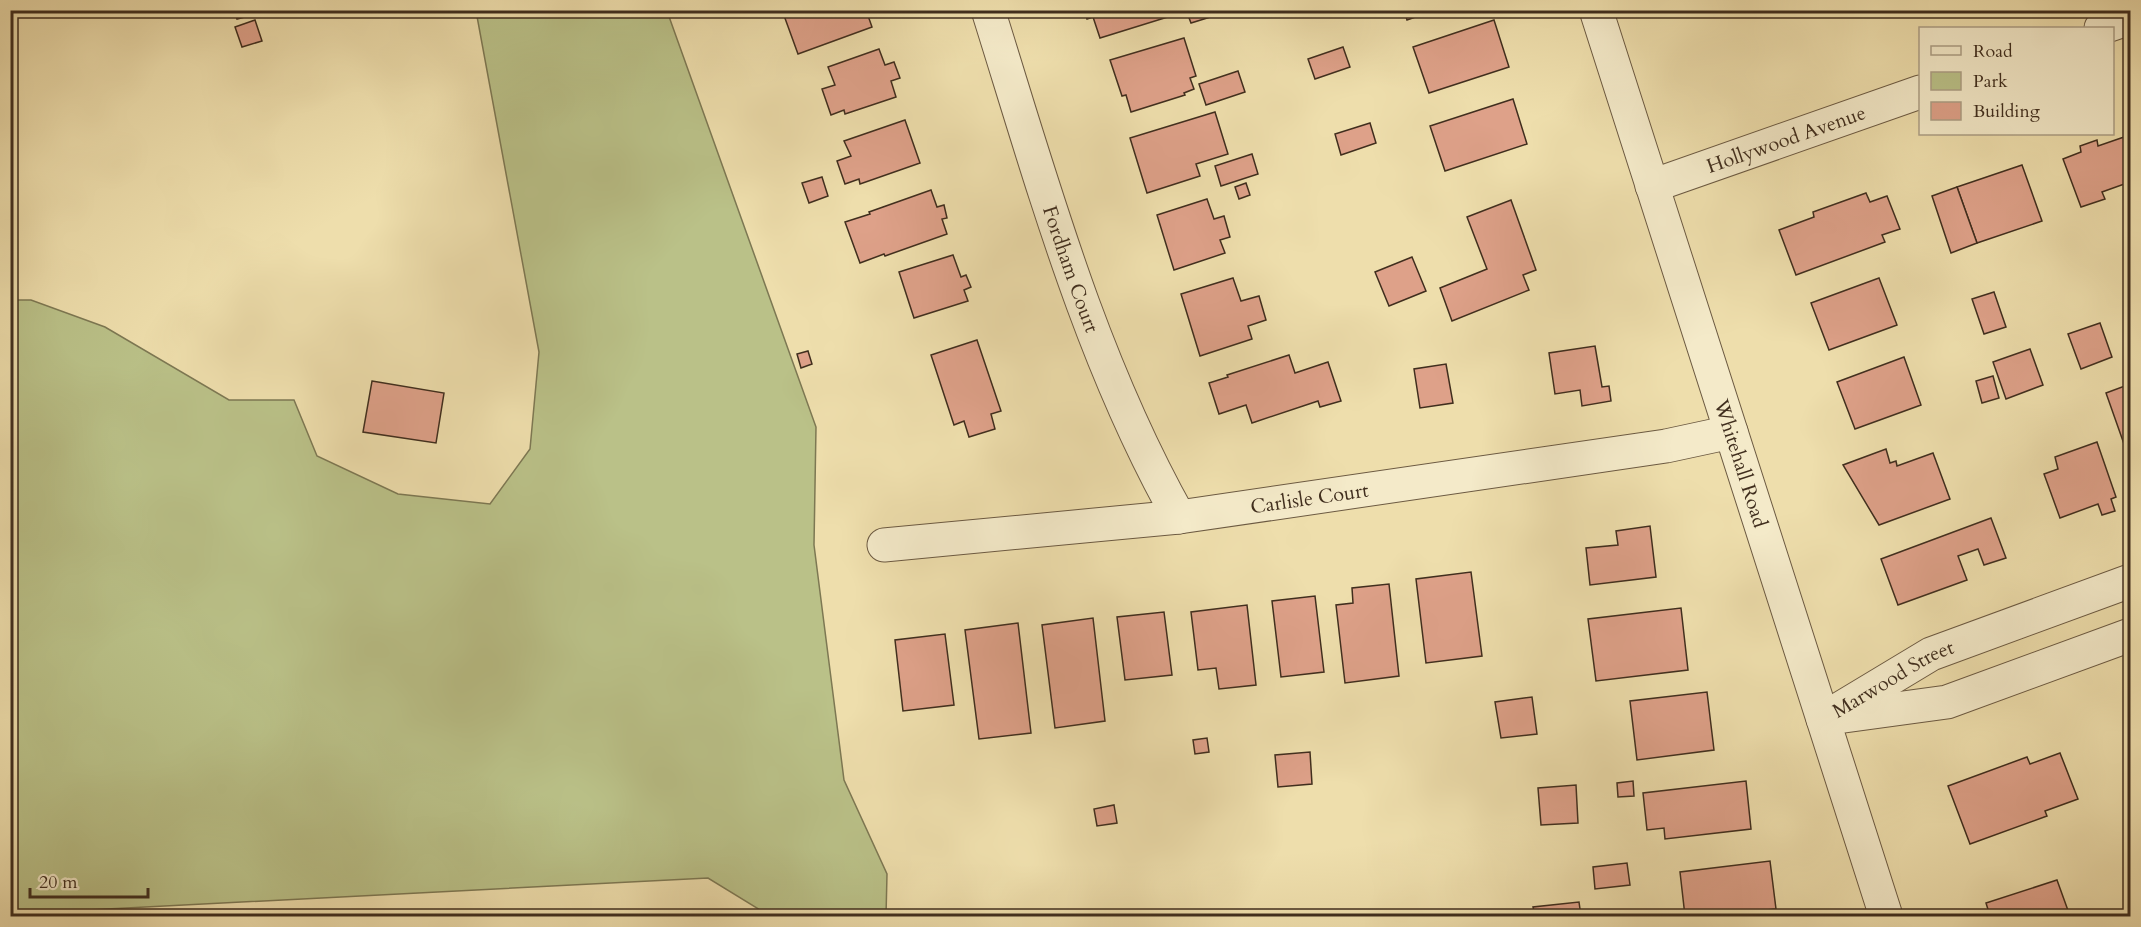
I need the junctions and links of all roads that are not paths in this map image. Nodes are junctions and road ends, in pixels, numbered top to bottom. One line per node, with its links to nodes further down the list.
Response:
1 (988, 10): 8 (street, Fordham Court)
2 (1596, 10): 6 (street, Whitehall Road)
3 (2130, 18): 4 (street)
4 (2104, 27)
5 (1919, 92): 6 (street, Hollywood Avenue)
6 (1652, 186): 7 (street, Whitehall Road)
7 (1731, 432): 8 (street, Carlisle Court); 12 (street, Whitehall Road)
8 (1179, 517): 9 (street, Carlisle Court)
9 (884, 545)
10 (2130, 582): 12 (street, Marwood Street)
11 (2130, 635): 12 (street, Marwood Street)
12 (1823, 719): 13 (street, Whitehall Road)
13 (1886, 916)

